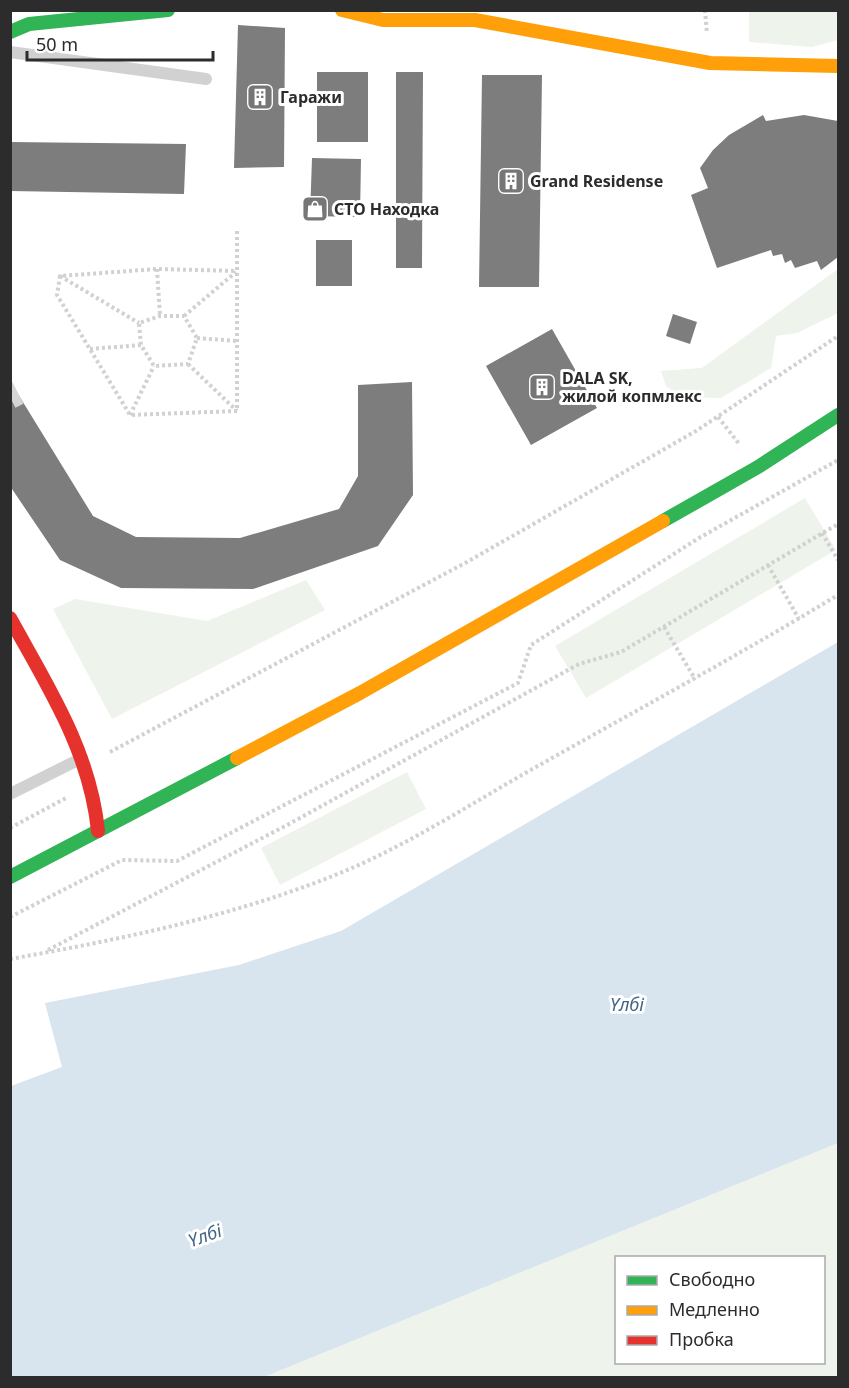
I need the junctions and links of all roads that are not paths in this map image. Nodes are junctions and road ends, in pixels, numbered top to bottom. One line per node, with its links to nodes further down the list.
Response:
1 (168, 10): 4 (main road)
2 (342, 10): 3 (main road)
3 (473, 15): 6 (main road)
4 (10, 33)
5 (10, 52): 7 (lane)
6 (838, 66)
7 (206, 79)
8 (838, 415): 12 (main road)
9 (10, 618): 10 (main road)
10 (84, 757): 11 (lane); 12 (main road)
11 (10, 794)
12 (98, 831): 13 (main road)
13 (10, 877)

